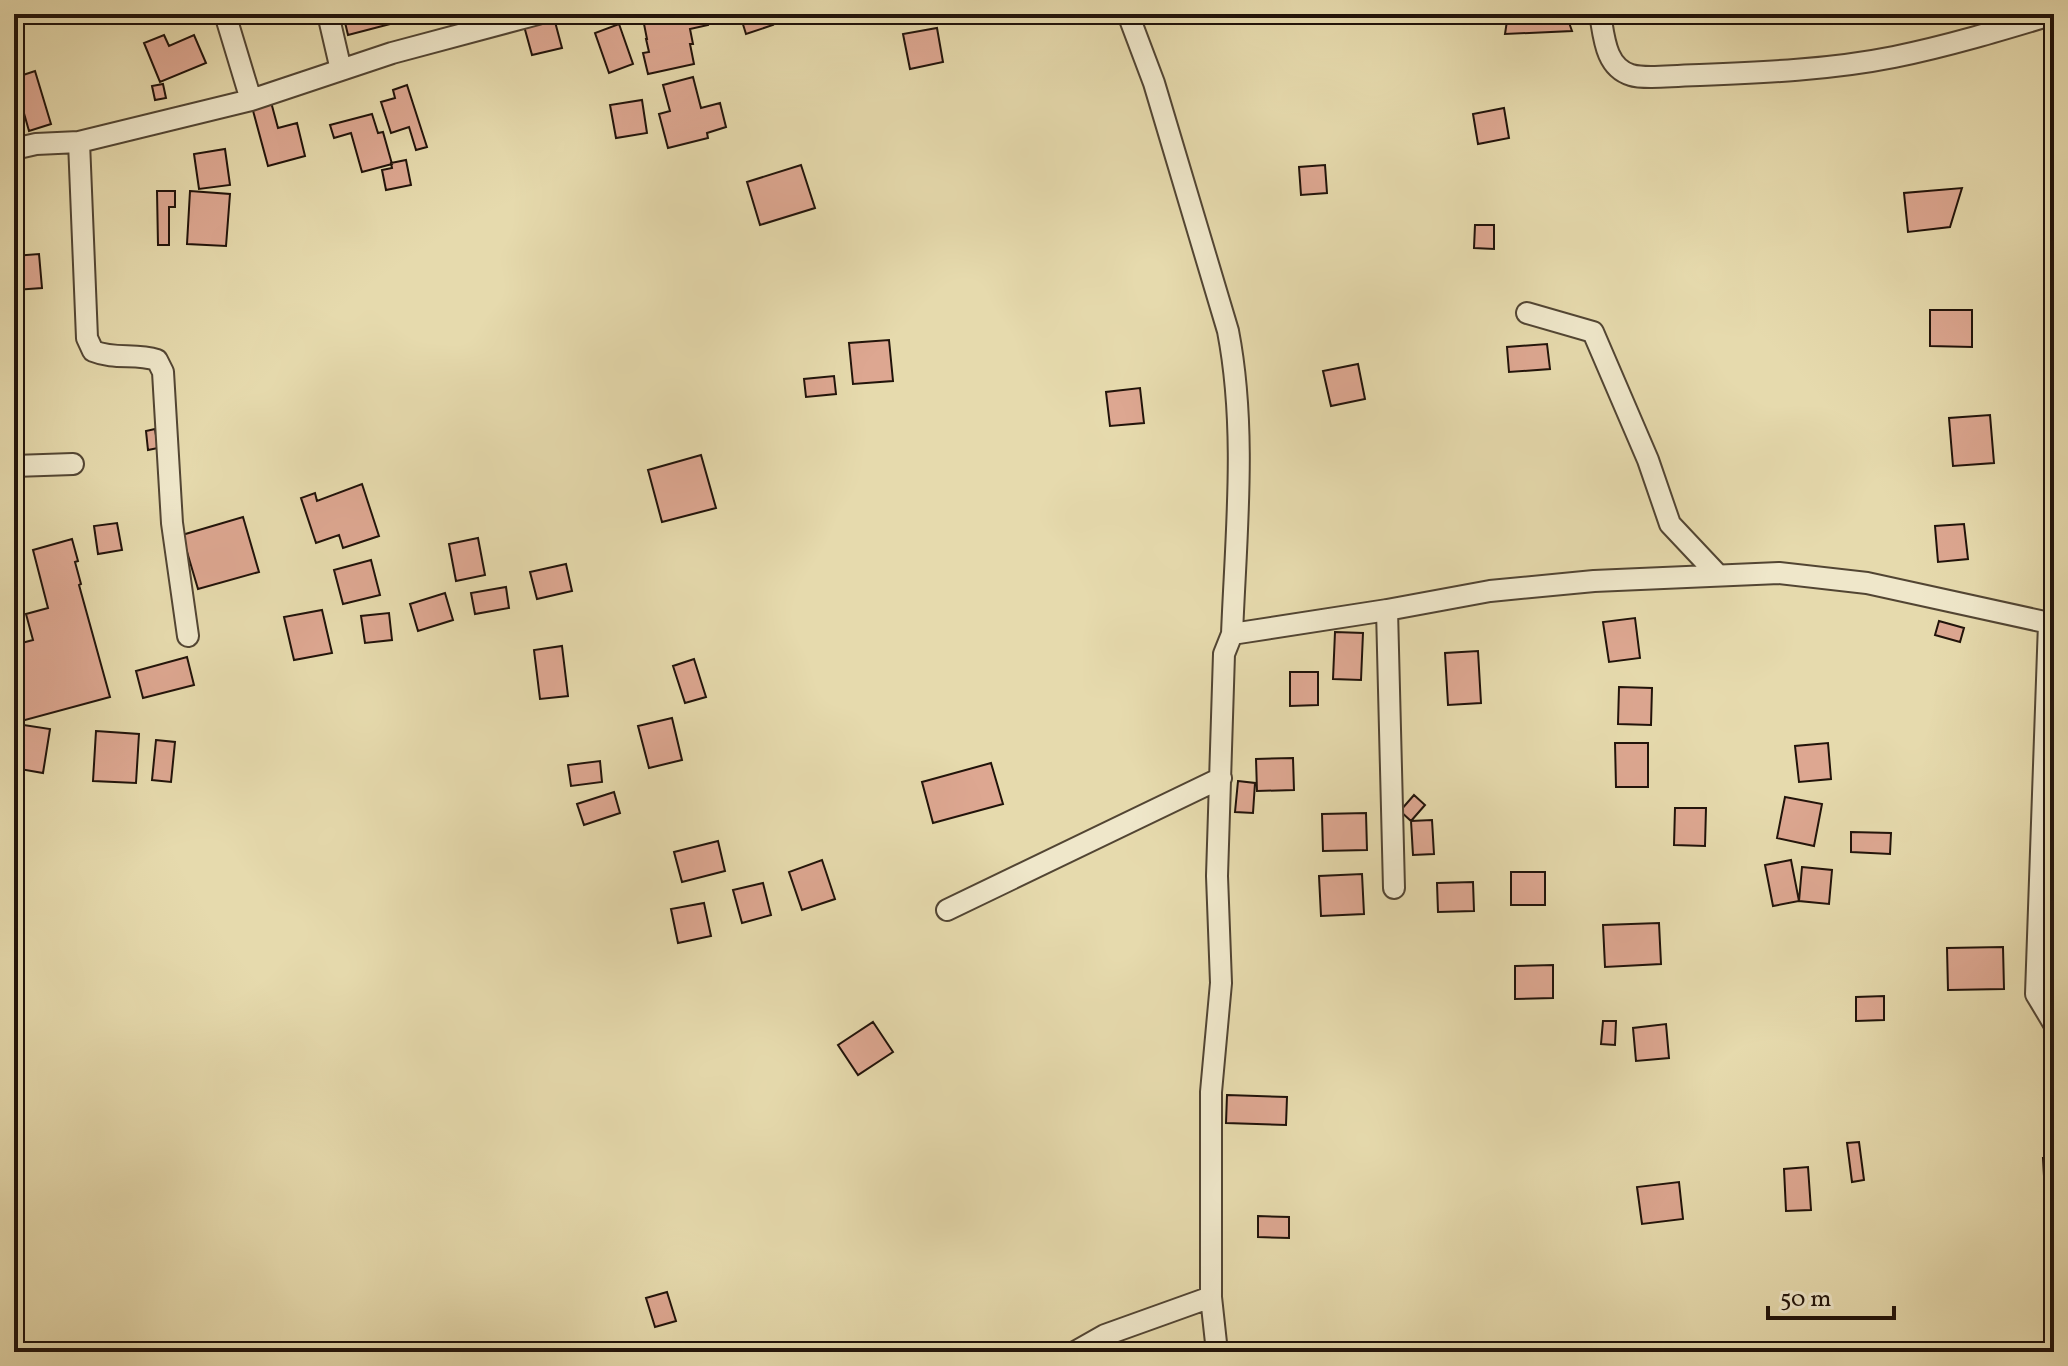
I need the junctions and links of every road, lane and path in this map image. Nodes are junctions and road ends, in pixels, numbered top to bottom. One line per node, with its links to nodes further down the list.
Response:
1 (225, 14): 8 (street)
2 (328, 14): 7 (street)
3 (538, 14): 7 (street)
4 (1128, 14): 17 (street)
5 (1600, 14): 6 (street)
6 (2054, 14)
7 (341, 70): 8 (street)
8 (251, 100): 9 (street)
9 (79, 142): 10 (street); 18 (street)
10 (14, 149)
11 (1527, 313): 14 (street)
12 (73, 464): 13 (street)
13 (14, 466)
14 (1718, 575): 15 (street); 16 (street)
15 (1387, 610): 17 (street); 20 (street)
16 (2051, 623): 22 (street)
17 (1232, 634): 19 (street)
18 (188, 636)
19 (1221, 778): 21 (street); 23 (street)
20 (1394, 888)
21 (947, 910)
22 (2054, 1024)
23 (1211, 1297): 24 (street); 25 (street)
24 (1075, 1352)
25 (1217, 1352)

